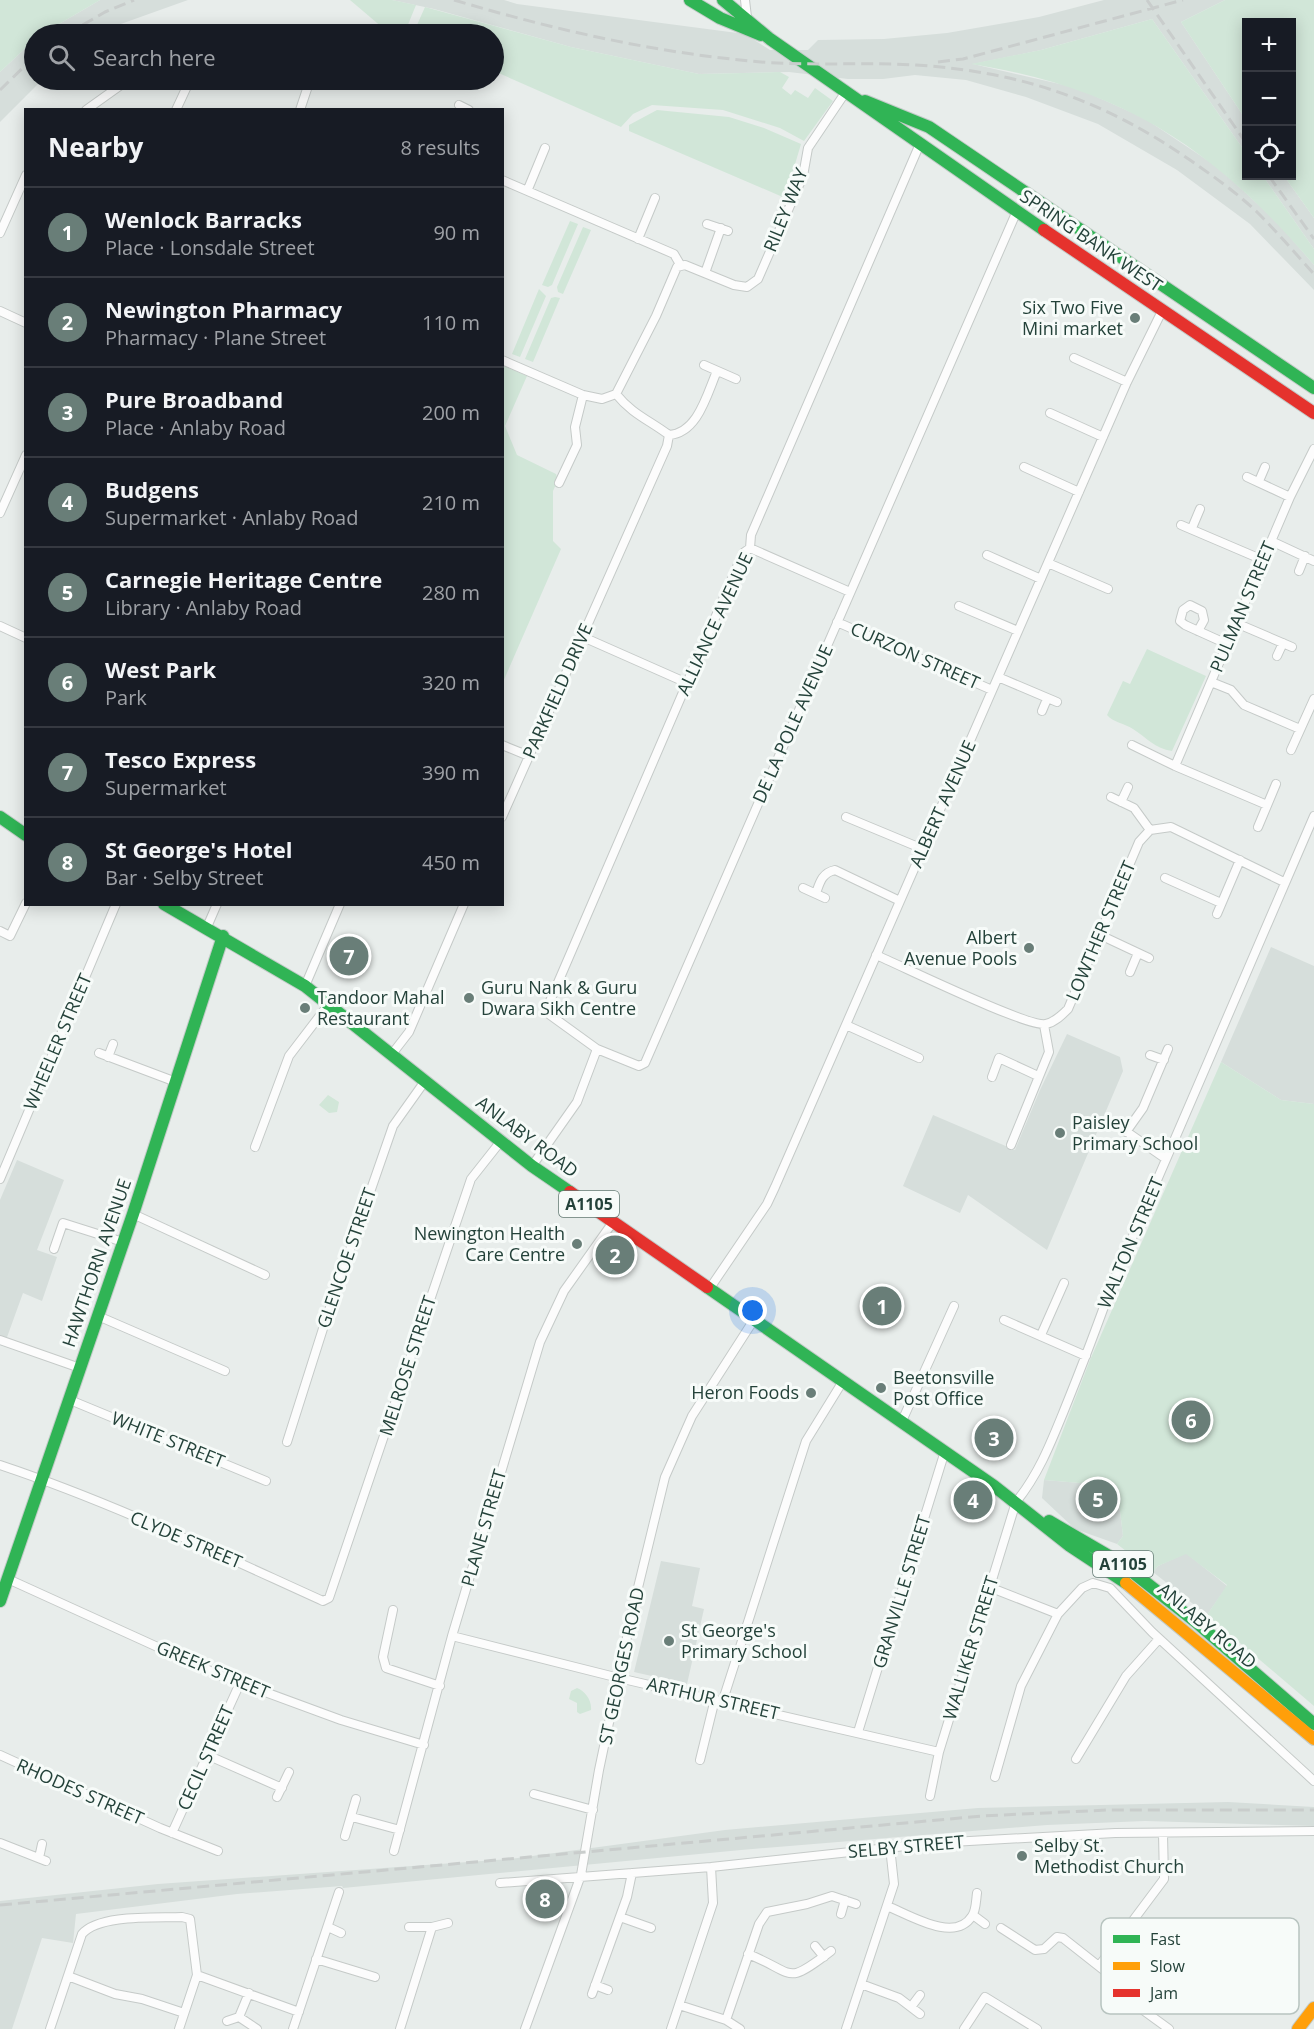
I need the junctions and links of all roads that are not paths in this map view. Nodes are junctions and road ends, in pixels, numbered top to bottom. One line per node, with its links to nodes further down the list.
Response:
1 (690, 0): 5 (street, SPRING BANK WEST)
2 (723, 0): 4 (street, SPRING BANK WEST)
3 (745, 0): 4 (street)
4 (747, 17): 5 (street, SPRING BANK WEST)
5 (767, 38): 9 (street, SPRING BANK WEST)
6 (114, 90): 11 (street)
7 (184, 90): 12 (street)
8 (307, 90): 13 (street)
9 (847, 94): 15 (street, SPRING BANK WEST); 26 (street, RILEY WAY); 36 (street, SPRING BANK WEST)
10 (459, 105): 14 (street)
11 (89, 108)
12 (177, 108)
13 (301, 108)
14 (465, 108)
15 (920, 146): 21 (street, SPRING BANK WEST); 57 (street, ALLIANCE AVENUE)
16 (545, 148): 19 (street)
17 (24, 179): 23 (street)
18 (504, 181): 19 (street)
19 (528, 189): 24 (street)
20 (655, 198): 24 (street)
21 (1016, 213): 28 (street, SPRING BANK WEST); 66 (street, DE LA POLE AVENUE)
22 (707, 224): 26 (street)
23 (0, 233)
24 (638, 238): 25 (street)
25 (681, 266): 26 (street, RILEY WAY); 37 (street)
26 (705, 273)
27 (0, 311): 29 (street)
28 (1162, 311): 35 (street, ALBERT AVENUE); 40 (street, SPRING BANK WEST)
29 (24, 322)
30 (1074, 358): 35 (street)
31 (504, 361): 38 (street)
32 (704, 365): 33 (street)
33 (717, 371): 34 (street); 41 (street)
34 (736, 379)
35 (1127, 382): 42 (street, ALBERT AVENUE)
36 (1314, 388)
37 (616, 394): 38 (street); 41 (street)
38 (583, 395): 49 (street)
39 (1050, 413): 42 (street)
40 (1314, 413)
41 (669, 435): 74 (street, PARKFIELD DRIVE)
42 (1103, 437): 50 (street, ALBERT AVENUE)
43 (1314, 449): 51 (street, PULMAN STREET)
44 (24, 459): 53 (street)
45 (1024, 467): 50 (street)
46 (1265, 467): 48 (street)
47 (1247, 477): 48 (street)
48 (1259, 481): 51 (street)
49 (559, 483)
50 (1079, 492): 62 (street, ALBERT AVENUE)
51 (1290, 497): 56 (street, PULMAN STREET)
52 (1200, 509): 55 (street)
53 (0, 513)
54 (1181, 525): 55 (street)
55 (1192, 528): 60 (street)
56 (1271, 541): 59 (street); 60 (street, PULMAN STREET)
57 (750, 548): 66 (street); 78 (street, ALLIANCE AVENUE)
58 (987, 555): 64 (street)
59 (1305, 556): 61 (street); 63 (street)
60 (1263, 560): 69 (street, PULMAN STREET)
61 (1314, 561)
62 (1048, 563): 64 (street, ALBERT AVENUE); 65 (street)
63 (1299, 571)
64 (1041, 579): 71 (street, ALBERT AVENUE)
65 (1108, 589)
66 (850, 592): 68 (street, DE LA POLE AVENUE)
67 (959, 606): 71 (street)
68 (837, 622): 80 (street, CURZON STREET); 134 (street, DE LA POLE AVENUE)
69 (1236, 623): 75 (street, PULMAN STREET); 76 (street)
70 (0, 626): 73 (street)
71 (1018, 631): 77 (street, ALBERT AVENUE)
72 (1198, 631): 75 (street)
73 (24, 637)
74 (583, 637): 78 (street); 89 (street, PARKFIELD DRIVE)
75 (1227, 644): 79 (street, PULMAN STREET)
76 (1277, 656)
77 (998, 677): 80 (street, ALBERT AVENUE); 81 (street, CURZON STREET)
78 (687, 682): 134 (street, ALLIANCE AVENUE)
79 (1211, 682): 85 (street); 90 (street, PULMAN STREET)
80 (992, 690): 105 (street, ALBERT AVENUE)
81 (1047, 699): 83 (street, CURZON STREET); 84 (street)
82 (1314, 699): 85 (street)
83 (1057, 702)
84 (1042, 711)
85 (1300, 729): 88 (street)
86 (1132, 744): 90 (street)
87 (504, 746): 89 (street)
88 (1291, 750)
89 (529, 756): 96 (street, PARKFIELD DRIVE)
90 (1175, 766): 95 (street)
91 (1276, 784): 95 (street)
92 (1128, 787): 94 (street)
93 (1111, 797): 94 (street)
94 (1121, 802): 102 (street)
95 (1267, 805): 100 (street)
96 (504, 812)
97 (1314, 816): 108 (street, WALTON STREET)
98 (0, 817): 103 (street)
99 (846, 817): 105 (street)
100 (1258, 827)
101 (0, 828): 104 (street)
102 (1150, 831): 106 (street); 123 (street, LOWTHER STREET)
103 (24, 834)
104 (24, 834)
105 (923, 849): 112 (street, ALBERT AVENUE)
106 (1240, 860): 108 (street); 113 (street)
107 (1166, 878): 113 (street)
108 (1284, 882): 149 (street, WALTON STREET)
109 (802, 888): 110 (street)
110 (816, 893): 111 (street); 112 (street)
111 (825, 898)
112 (900, 902): 126 (street, ALBERT AVENUE)
113 (1221, 903): 120 (street)
114 (25, 906): 122 (street)
115 (115, 906): 151 (street, WHEELER STREET)
116 (168, 906): 121 (street, ANLABY ROAD / A1105)
117 (216, 906): 121 (street)
118 (339, 906): 129 (street)
119 (463, 906): 136 (street)
120 (1217, 914)
121 (207, 927): 124 (street, ANLABY ROAD / A1105)
122 (0, 931)
123 (1100, 935): 125 (street); 132 (street, LOWTHER STREET)
124 (223, 936): 129 (street, ANLABY ROAD / A1105); 143 (street, HAWTHORN AVENUE)
125 (1138, 953): 127 (street); 128 (street)
126 (876, 955): 131 (street, ALBERT AVENUE); 132 (street)
127 (1149, 957)
128 (1130, 972)
129 (305, 986): 130 (street, ANLABY ROAD / A1105)
130 (328, 1005): 136 (street, ANLABY ROAD / A1105); 148 (street)
131 (846, 1025): 138 (street); 158 (street, ALBERT AVENUE)
132 (1044, 1025): 140 (street)
133 (113, 1044): 143 (street)
134 (597, 1049): 150 (street)
135 (1168, 1049): 139 (street)
136 (392, 1054): 142 (street, ANLABY ROAD / A1105)
137 (1150, 1055): 139 (street)
138 (919, 1058)
139 (1164, 1060): 145 (street)
140 (1038, 1076): 141 (street); 147 (street)
141 (992, 1077)
142 (425, 1081): 146 (street, ANLABY ROAD / A1105); 171 (street, GLENCOE STREET)
143 (176, 1082): 152 (street, HAWTHORN AVENUE)
144 (1117, 1125): 145 (street)
145 (1126, 1132): 149 (street)
146 (501, 1141): 150 (street, ANLABY ROAD / A1105); 179 (street, MELROSE STREET)
147 (1011, 1145)
148 (255, 1147)
149 (1166, 1159): 165 (street, WALTON STREET)
150 (532, 1166): 153 (street, ANLABY ROAD / A1105)
151 (0, 1179)
152 (133, 1215): 154 (street, HAWTHORN AVENUE); 156 (street)
153 (613, 1222): 158 (street, ANLABY ROAD / A1105); 183 (street, PLANE STREET)
154 (123, 1242): 155 (street); 160 (street, HAWTHORN AVENUE)
155 (54, 1249)
156 (265, 1275)
157 (1064, 1282): 163 (street)
158 (710, 1288): 161 (street, ANLABY ROAD / A1105)
159 (954, 1306): 170 (street)
160 (98, 1316): 166 (street, HAWTHORN AVENUE); 167 (street)
161 (755, 1318): 168 (street, ANLABY ROAD / A1105); 186 (street, ST GEORGES ROAD)
162 (1004, 1320): 163 (street)
163 (1041, 1335): 165 (street)
164 (0, 1340): 166 (street)
165 (1086, 1356): 176 (street, WALTON STREET)
166 (80, 1368): 169 (street, HAWTHORN AVENUE)
167 (225, 1371)
168 (843, 1381): 170 (street, ANLABY ROAD / A1105); 189 (street)
169 (70, 1400): 174 (street, HAWTHORN AVENUE); 175 (street, WHITE STREET)
170 (902, 1421): 172 (street, ANLABY ROAD / A1105)
171 (286, 1442)
172 (945, 1451): 176 (street, ANLABY ROAD / A1105); 191 (street, GRANVILLE STREET)
173 (0, 1465): 174 (street, CLYDE STREET)
174 (41, 1479): 177 (street, HAWTHORN AVENUE); 179 (street, CLYDE STREET)
175 (266, 1481)
176 (1016, 1502): 178 (street, WALLIKER STREET); 185 (street, ANLABY ROAD / A1105)
177 (4, 1584): 180 (street, HAWTHORN AVENUE); 187 (street, GREEK STREET)
178 (989, 1587): 182 (street); 194 (street, WALLIKER STREET)
179 (329, 1598)
180 (0, 1601)
181 (393, 1610): 188 (street)
182 (1058, 1614): 184 (street, ANLABY ROAD); 200 (street)
183 (452, 1636): 186 (street, ARTHUR STREET); 188 (street, PLANE STREET)
184 (1160, 1639): 197 (street); 201 (street, ANLABY ROAD)
185 (1213, 1646): 190 (street, ANLABY ROAD / A1105); 192 (street, ANLABY ROAD / A1105)
186 (619, 1678): 189 (street, ARTHUR STREET); 207 (street, ST GEORGES ROAD)
187 (240, 1683): 193 (street, GREEK STREET); 196 (street, CECIL STREET)
188 (440, 1686): 193 (street, PLANE STREET)
189 (719, 1700): 191 (street, ARTHUR STREET); 198 (street)
190 (1314, 1724)
191 (858, 1732): 194 (street, ARTHUR STREET)
192 (1314, 1739)
193 (424, 1745): 209 (street, PLANE STREET)
194 (939, 1752): 204 (street, WALLIKER STREET)
195 (0, 1755): 211 (street, RHODES STREET)
196 (207, 1755): 202 (street); 211 (street, CECIL STREET)
197 (1076, 1759)
198 (700, 1760)
199 (289, 1772): 202 (street)
200 (995, 1777)
201 (1314, 1781)
202 (282, 1788): 205 (street)
203 (534, 1794): 207 (street)
204 (930, 1796)
205 (278, 1797)
206 (356, 1799): 208 (street)
207 (593, 1810): 221 (street, ST GEORGES ROAD)
208 (352, 1817): 209 (street); 213 (street)
209 (400, 1830): 218 (street, PLANE STREET)
210 (1314, 1832): 212 (street, SELBY STREET)
211 (172, 1833): 217 (street, RHODES STREET)
212 (1162, 1834): 216 (street, SELBY STREET); 231 (street)
213 (345, 1836)
214 (0, 1843): 215 (street)
215 (42, 1844)
216 (890, 1847): 219 (street, SELBY STREET); 227 (street)
217 (218, 1851)
218 (394, 1851)
219 (711, 1867): 220 (street, SELBY STREET); 254 (street)
220 (632, 1873): 221 (street, SELBY STREET); 230 (street)
221 (581, 1875): 222 (street, SELBY STREET); 269 (street, ST GEORGES ROAD)
222 (500, 1883)
223 (339, 1892): 234 (street)
224 (977, 1893): 229 (street)
225 (845, 1900): 226 (street); 228 (street); 241 (street)
226 (856, 1904)
227 (886, 1906): 229 (street); 248 (street)
228 (840, 1914)
229 (973, 1915): 233 (street)
230 (620, 1917): 237 (street); 249 (street)
231 (1135, 1918)
232 (448, 1923): 236 (street)
233 (985, 1924)
234 (328, 1927): 239 (street); 242 (street)
235 (409, 1927): 236 (street)
236 (432, 1927): 268 (street)
237 (651, 1928)
238 (1001, 1928): 244 (street)
239 (341, 1933)
240 (815, 1946): 241 (street)
241 (748, 1954): 262 (street)
242 (316, 1959): 247 (street); 257 (street)
243 (1101, 1963): 244 (street)
244 (1099, 1966)
245 (197, 1974): 246 (street); 251 (street); 258 (street)
246 (68, 1976): 258 (street); 264 (street)
247 (375, 1977)
248 (861, 1984): 255 (street); 272 (street)
249 (595, 1985): 250 (street); 252 (street)
250 (608, 1990)
251 (249, 1993): 257 (street); 261 (street)
252 (592, 1994)
253 (920, 1995): 255 (street)
254 (679, 2005): 262 (street); 270 (street)
255 (911, 2007): 259 (street)
256 (1314, 2008): 276 (street)
257 (299, 2012): 267 (street)
258 (184, 2013): 265 (street)
259 (920, 2014)
260 (1148, 2014): 275 (street)
261 (239, 2018): 263 (street); 266 (street)
262 (726, 2019): 271 (street)
263 (227, 2020)
264 (50, 2029)
265 (179, 2029)
266 (257, 2029)
267 (293, 2029)
268 (400, 2029)
269 (525, 2029)
270 (671, 2029)
271 (740, 2029)
272 (846, 2029)
273 (964, 2029): 274 (street)
274 (1037, 2029)
275 (1169, 2029)
276 (1298, 2029)

